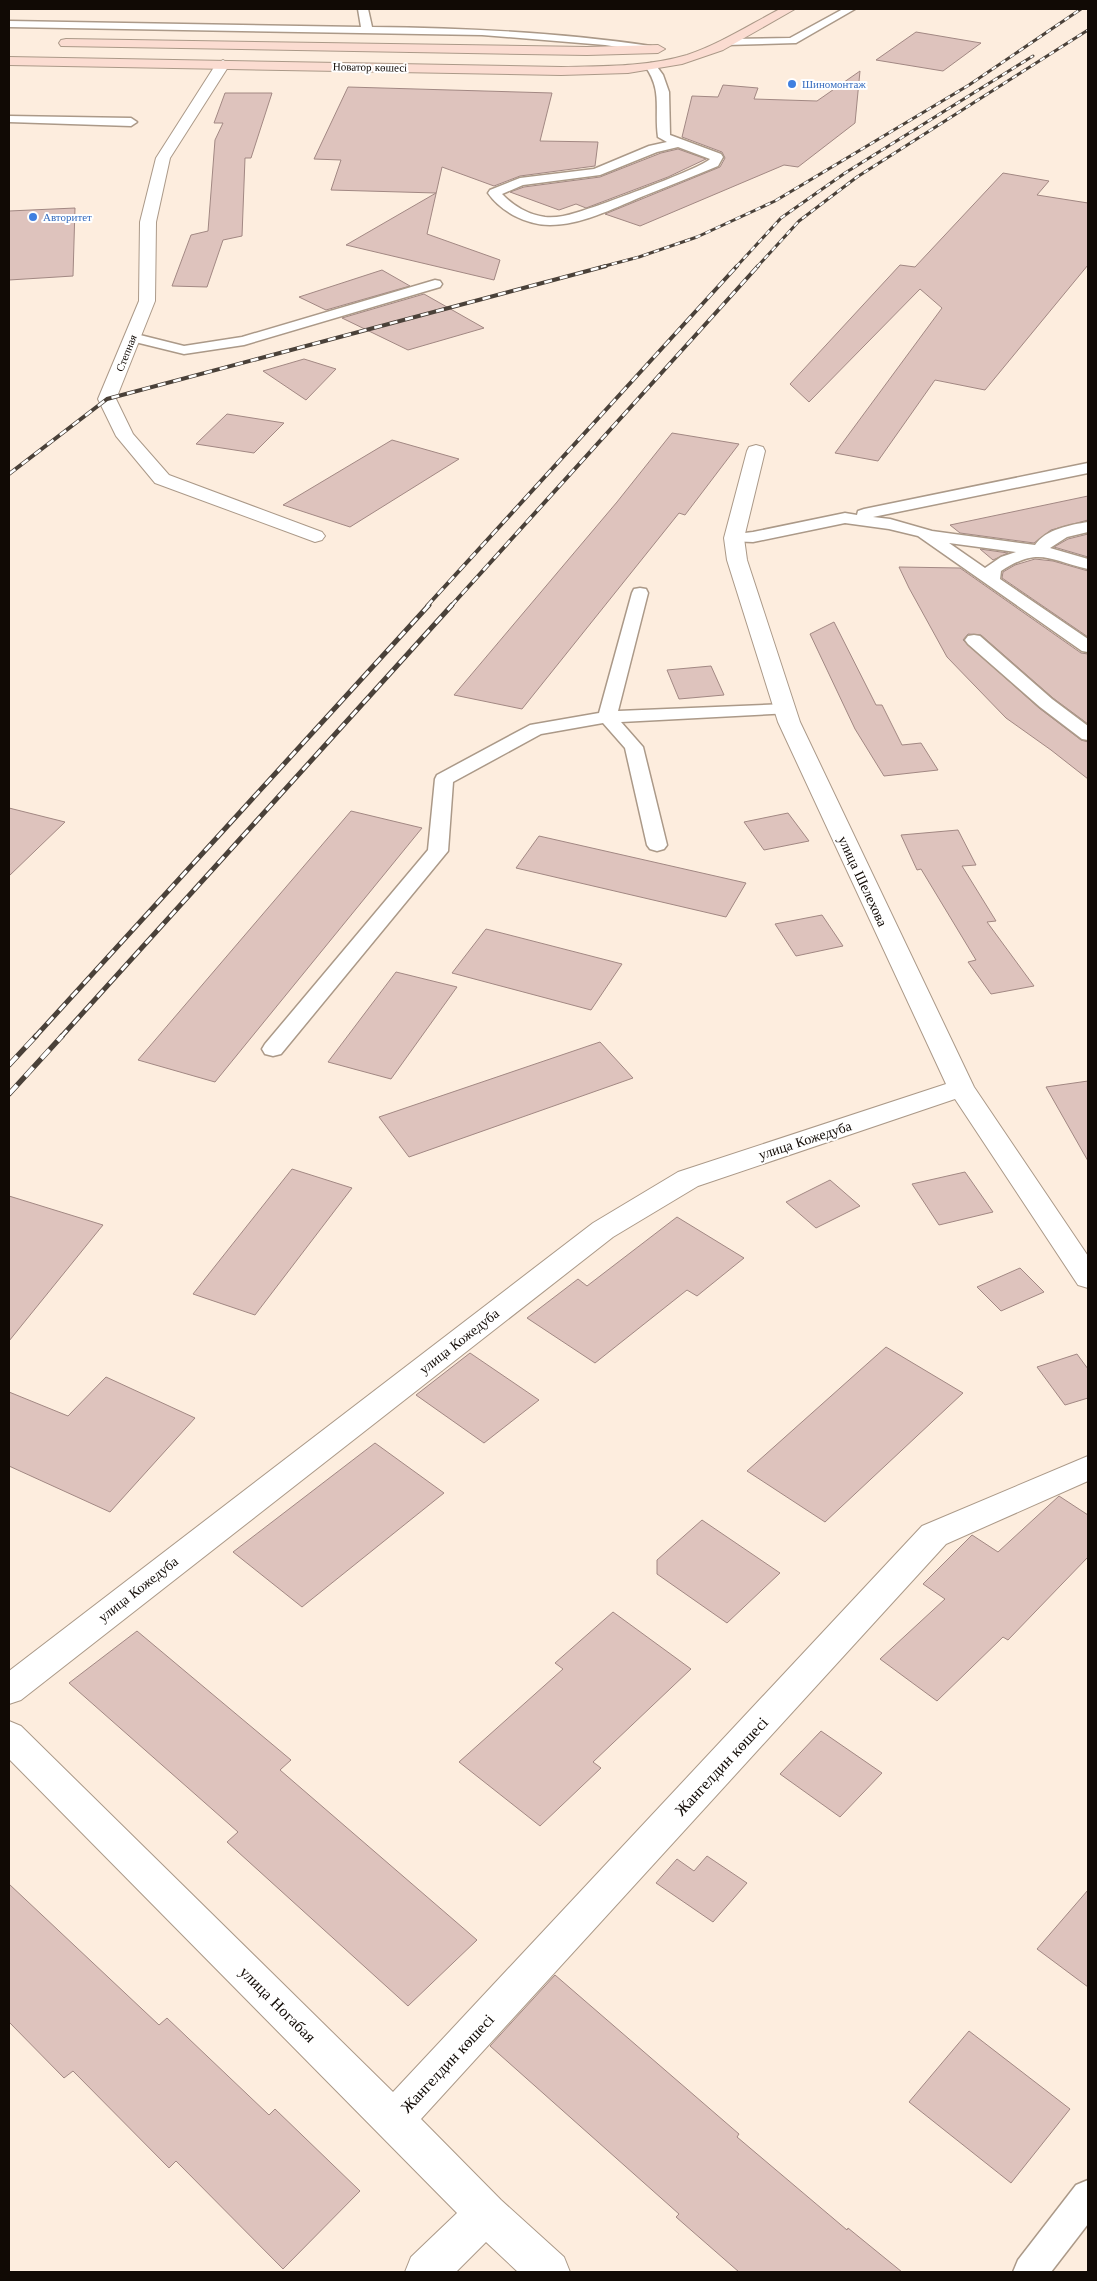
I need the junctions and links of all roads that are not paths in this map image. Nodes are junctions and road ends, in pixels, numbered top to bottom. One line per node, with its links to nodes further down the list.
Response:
1 (363, 9): 6 (lane)
2 (789, 9): 8 (main road, Новатор көшесі)
3 (850, 9): 8 (lane)
4 (9, 24): 5 (lane)
5 (188, 28): 6 (lane); 9 (lane)
6 (367, 30): 10 (lane)
7 (48, 42): 9 (main road, Новатор көшесі)
8 (726, 42): 10 (main road, Новатор көшесі); 13 (main road, Новатор көшесі)
9 (265, 46): 10 (main road, Новатор көшесі)
10 (651, 49): 13 (main road)
11 (9, 61): 12 (main road, Новатор көшесі)
12 (223, 64): 13 (main road, Новатор көшесі); 18 (street, Степная)
13 (658, 65): 16 (lane)
14 (9, 118): 15 (lane)
15 (131, 122)
16 (678, 143): 16 (lane)
17 (435, 284): 18 (lane)
18 (132, 337): 24 (street, Степная)
19 (756, 451): 25 (street, улица Шелехова)
20 (1088, 468): 21 (lane)
21 (845, 518): 23 (lane); 25 (lane)
22 (1088, 527): 26 (lane)
23 (924, 533): 26 (lane); 28 (lane)
24 (315, 536)
25 (734, 538): 32 (street, улица Шелехова)
26 (1040, 550): 27 (lane); 28 (lane)
27 (1088, 565)
28 (992, 581): 31 (lane)
29 (640, 593): 33 (lane)
30 (974, 640): 34 (lane)
31 (1088, 647)
32 (785, 709): 33 (lane); 37 (street, улица Шелехова)
33 (607, 717): 35 (lane); 36 (lane)
34 (1088, 735)
35 (658, 844)
36 (273, 1049)
37 (961, 1088): 38 (street, улица Шелехова); 40 (street, улица Кожедуба)
38 (1088, 1278)
39 (1088, 1468): 42 (street, Жангелдин көшесі)
40 (9, 1690)
41 (9, 1736): 42 (street, улица Ногабая)
42 (394, 2120): 44 (street, улица Ногабая)
43 (1088, 2197): 47 (lane)
44 (486, 2214): 45 (street); 46 (street, улица Ногабая)
45 (426, 2272)
46 (549, 2272)
47 (1030, 2272)

